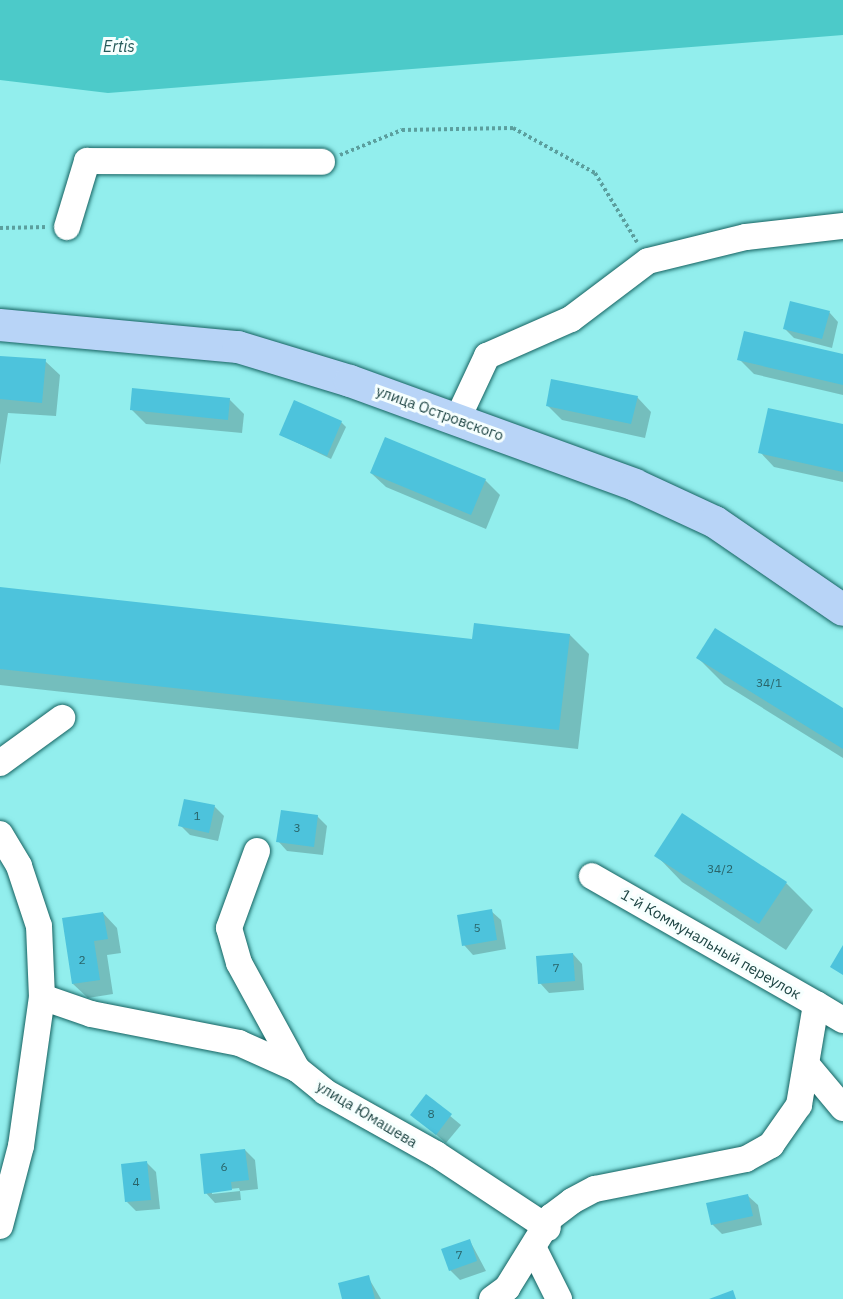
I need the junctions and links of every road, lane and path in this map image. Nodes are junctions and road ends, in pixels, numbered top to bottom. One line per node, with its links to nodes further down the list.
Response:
1 (322, 162): 3 (street); 5 (path)
2 (843, 226): 5 (street)
3 (68, 227): 4 (path)
4 (0, 228)
5 (648, 261): 7 (street)
6 (0, 325): 7 (main road, улица Островского)
7 (457, 420): 8 (main road, улица Островского)
8 (843, 610)
9 (62, 717): 10 (street)
10 (0, 763)
11 (0, 834): 14 (street)
12 (257, 851): 18 (street, улица Юмашева)
13 (592, 876): 15 (street, 1-й Коммунальный переулок)
14 (42, 996): 18 (street); 20 (street)
15 (816, 1004): 16 (street); 17 (street, 1-й Коммунальный переулок)
16 (843, 1020)
17 (807, 1065): 19 (street); 21 (street, 1-й Коммунальный переулок)
18 (297, 1069): 21 (street, улица Юмашева)
19 (843, 1108)
20 (0, 1226)
21 (541, 1239): 22 (street, 1-й Коммунальный переулок); 23 (street)
22 (492, 1299)
23 (559, 1299)

